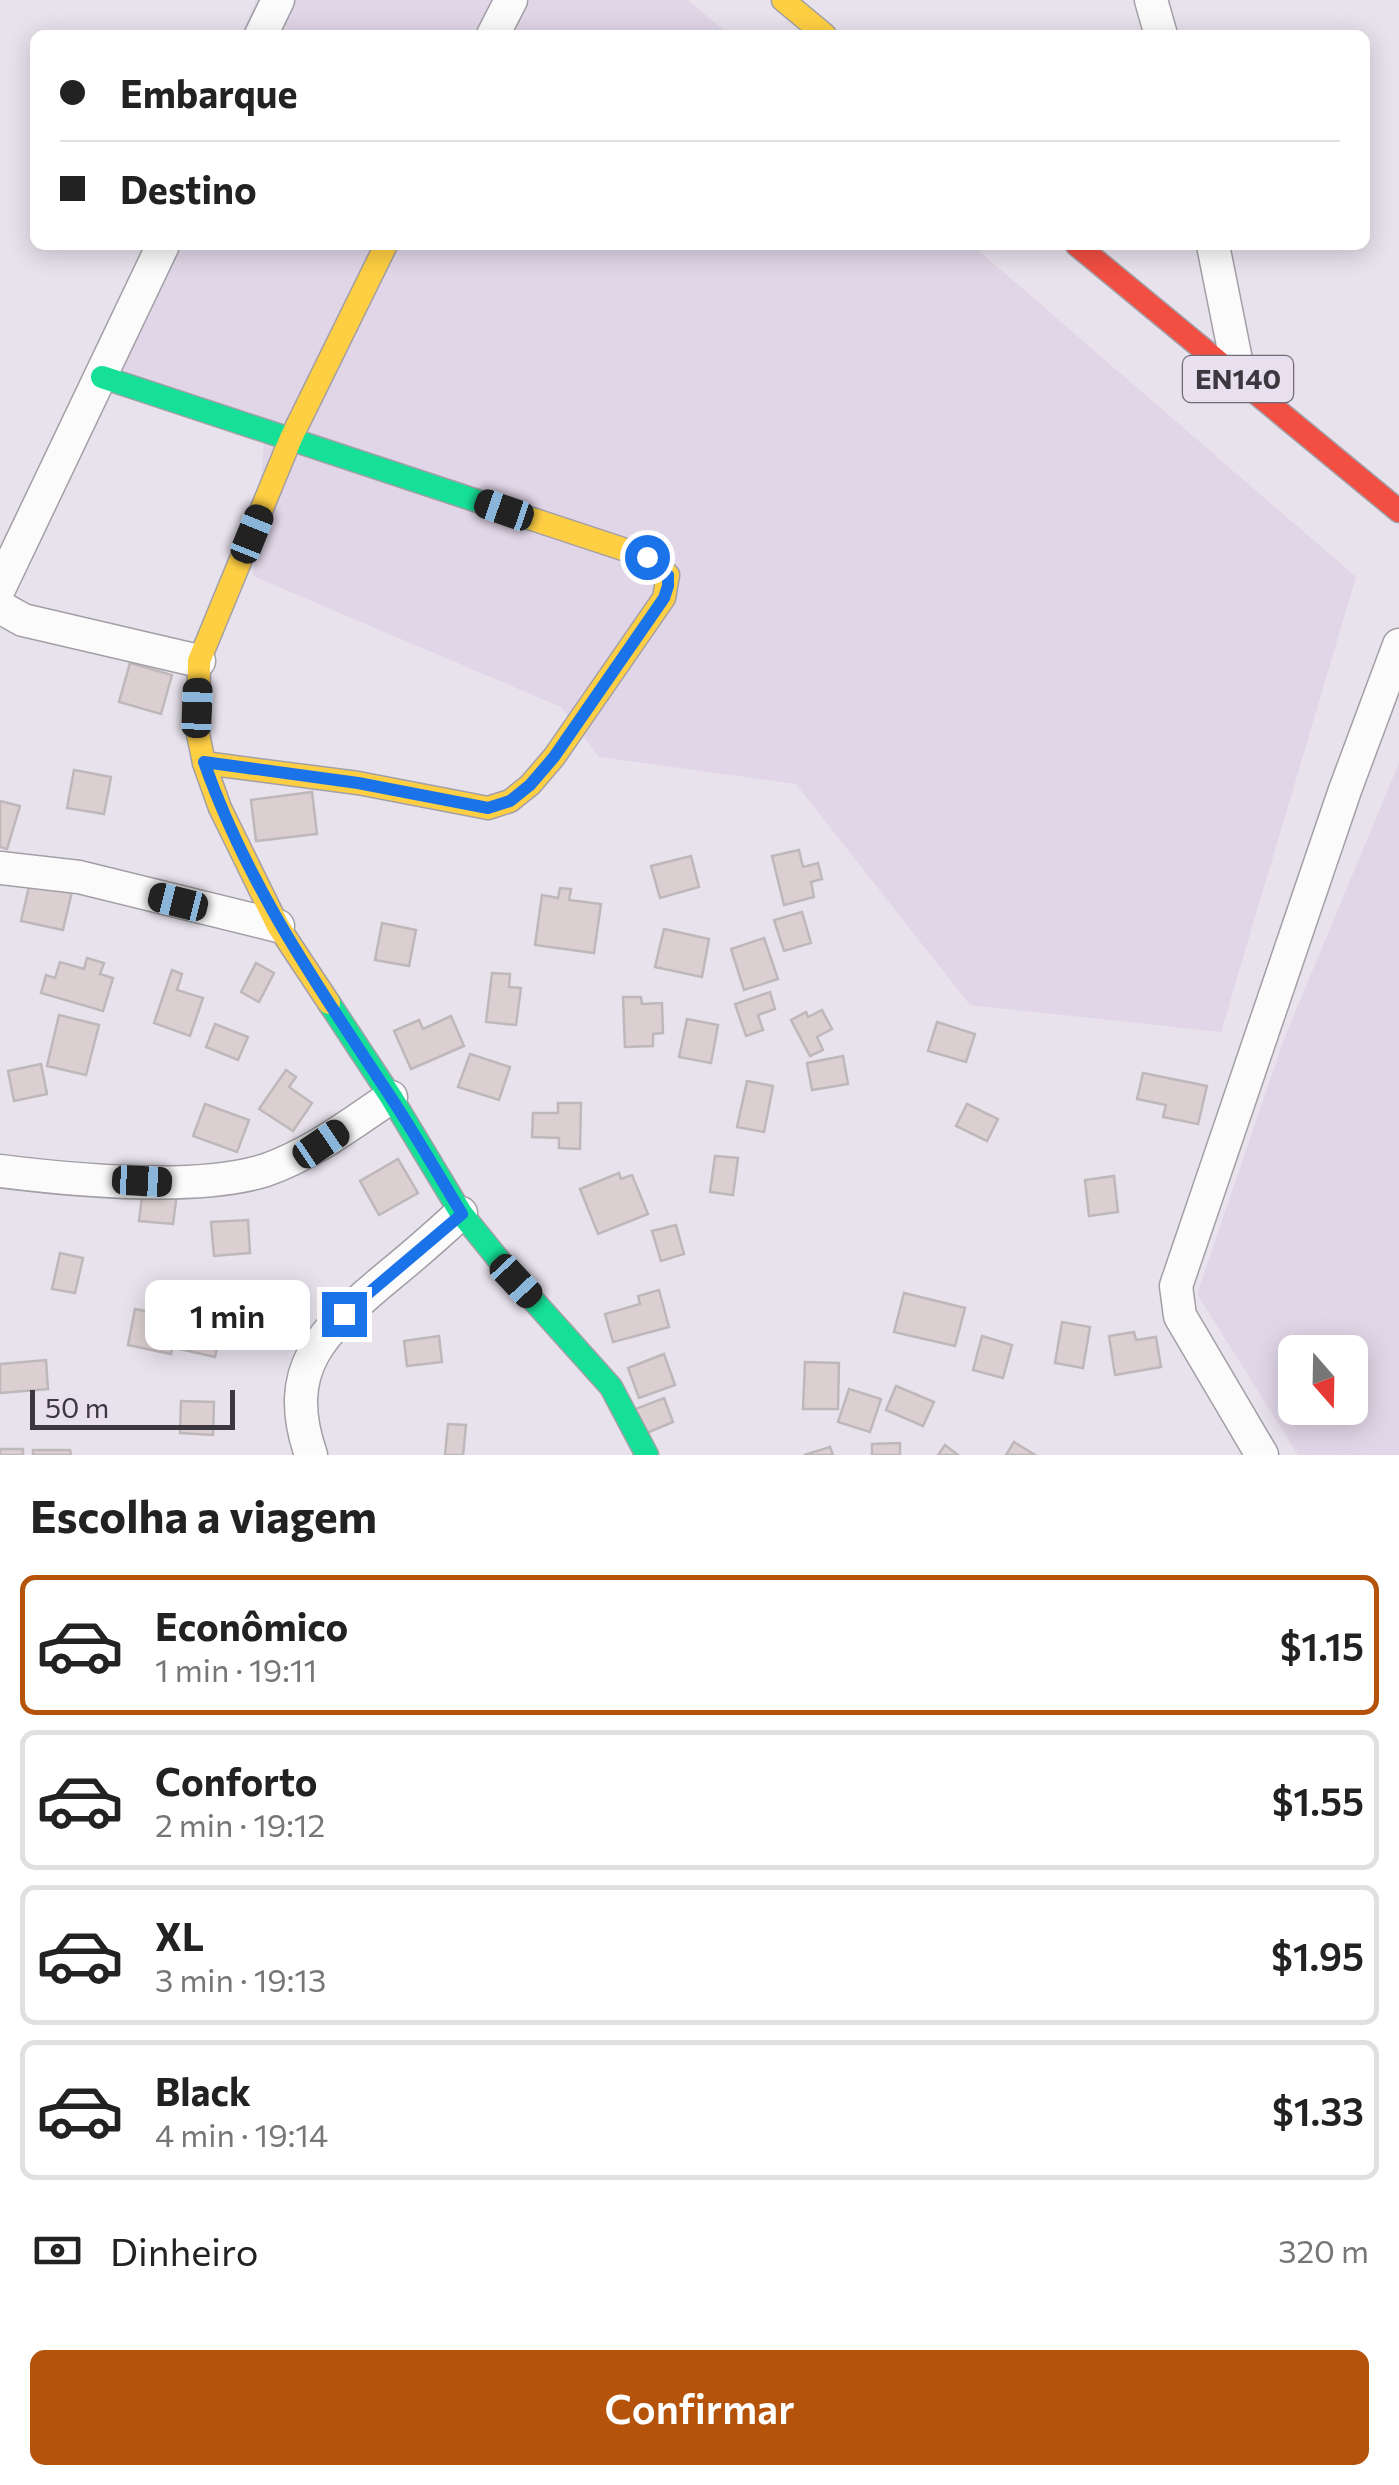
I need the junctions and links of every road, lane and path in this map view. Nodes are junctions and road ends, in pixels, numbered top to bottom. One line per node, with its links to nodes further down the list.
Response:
1 (278, 0): 5 (street)
2 (510, 0): 6 (street)
3 (783, 0): 7 (street)
4 (1151, 0): 8 (street)
5 (263, 30)
6 (495, 30)
7 (819, 30)
8 (1159, 30)
9 (161, 250): 13 (street)
10 (384, 250): 15 (street)
11 (1083, 250): 14 (street, EN140)
12 (1214, 250): 14 (street)
13 (102, 378): 15 (street); 17 (street)
14 (1240, 380): 16 (street, EN140)
15 (292, 438): 20 (street); 21 (street)
16 (1399, 511)
17 (0, 588)
18 (0, 607): 20 (street)
19 (1399, 645): 29 (street)
20 (199, 661): 21 (street)
21 (204, 762): 23 (street)
22 (0, 868): 23 (street)
23 (278, 926): 24 (street)
24 (391, 1097): 25 (street); 26 (street)
25 (0, 1170)
26 (462, 1214): 27 (street); 28 (street)
27 (311, 1455)
28 (648, 1455)
29 (1262, 1455)

